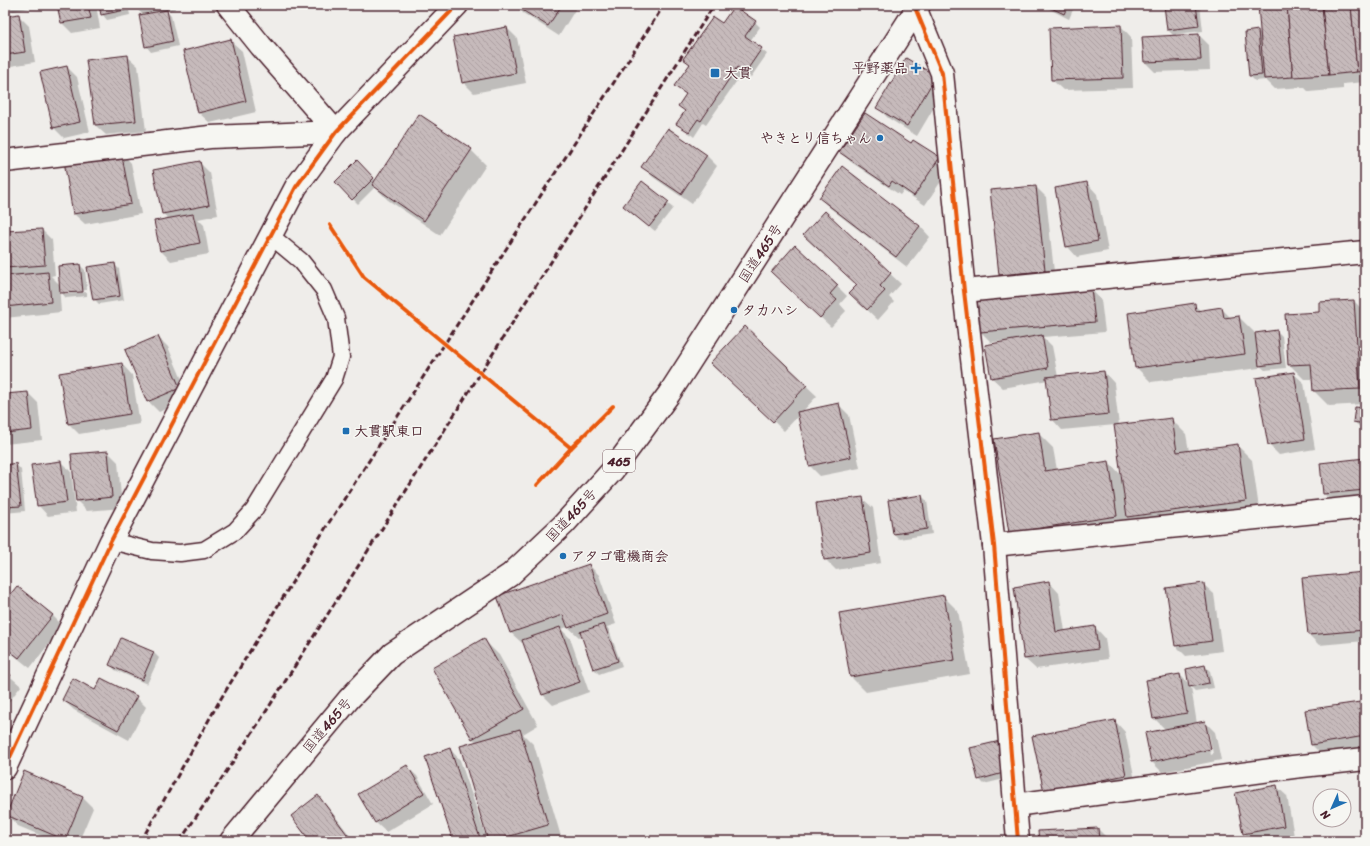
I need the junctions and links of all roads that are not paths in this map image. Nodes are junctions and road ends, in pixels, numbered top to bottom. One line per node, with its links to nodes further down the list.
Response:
1 (228, 5): 4 (main road)
2 (457, 5): 4 (main road)
3 (918, 8): 8 (main road); 15 (main road, 国道465号 / 465)
4 (336, 132): 5 (main road); 6 (main road)
5 (5, 161)
6 (271, 236): 10 (main road); 10 (lane)
7 (1365, 252): 8 (main road)
8 (964, 291): 11 (main road)
9 (1365, 507): 11 (main road)
10 (111, 541): 13 (main road)
11 (994, 545): 14 (main road)
12 (1365, 759): 14 (main road)
13 (5, 768)
14 (1015, 805): 16 (main road)
15 (231, 841)
16 (1018, 841)

